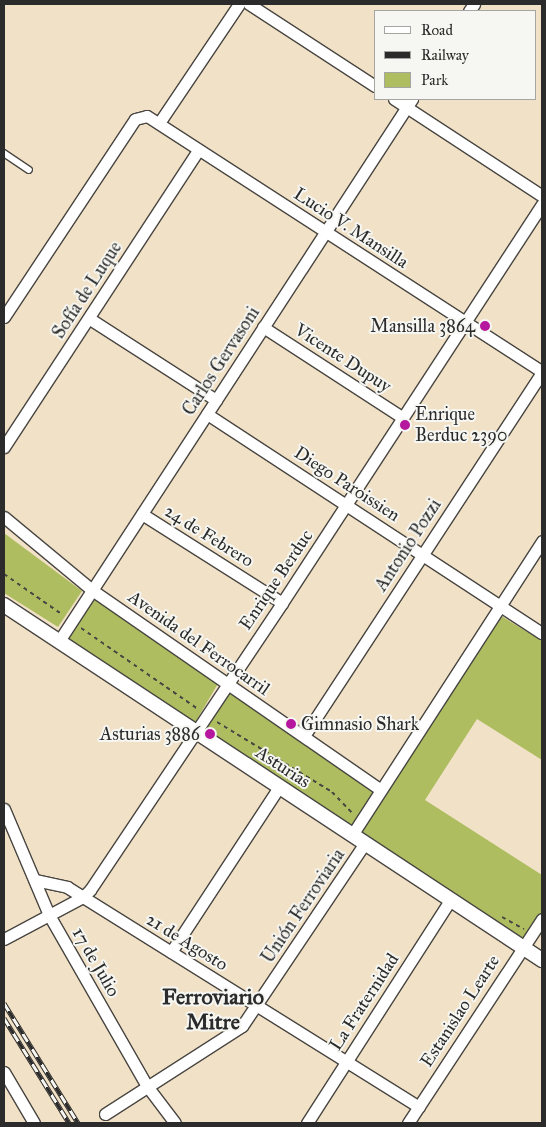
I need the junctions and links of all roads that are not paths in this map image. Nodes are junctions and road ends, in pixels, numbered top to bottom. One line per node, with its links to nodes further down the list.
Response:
1 (238, 4): 5 (street)
2 (249, 4): 3 (street)
3 (374, 85)
4 (410, 103): 9 (street); 11 (street, Carlos Gervasoni)
5 (159, 123): 6 (street, Lucio V. Mansilla); 12 (street, Lucio V. Mansilla)
6 (198, 150): 11 (street, Lucio V. Mansilla); 13 (street, Sofía de Luque)
7 (4, 154): 8 (lane)
8 (29, 170)
9 (542, 196)
10 (542, 204): 14 (street, Enrique Berduc)
11 (326, 233): 14 (street, Lucio V. Mansilla); 15 (street, Carlos Gervasoni)
12 (4, 317)
13 (90, 319): 17 (street); 20 (street, Sofía de Luque)
14 (465, 322): 16 (street, Lucio V. Mansilla); 19 (street, Enrique Berduc)
15 (263, 327): 17 (street, Carlos Gervasoni); 19 (street, Vicente Dupuy)
16 (542, 372): 25 (street, Antonio Pozzi)
17 (216, 400): 18 (street, Carlos Gervasoni)
18 (207, 414): 21 (street, Diego Paroissien); 22 (street, Carlos Gervasoni)
19 (403, 418): 21 (street, Enrique Berduc)
20 (4, 447)
21 (346, 505): 25 (street, Diego Paroissien); 27 (street, Enrique Berduc)
22 (142, 514): 26 (street, Carlos Gervasoni); 27 (street, 24 de Febrero)
23 (4, 517): 26 (street, Avenida del Ferrocarril)
24 (542, 541): 29 (street)
25 (423, 555): 29 (street, Diego Paroissien); 34 (street, Antonio Pozzi)
26 (92, 590): 31 (street, Carlos Gervasoni); 32 (street, Avenida del Ferrocarril)
27 (282, 603): 32 (street, Enrique Berduc)
28 (4, 605): 31 (street, Asturias)
29 (501, 606): 30 (street, Diego Paroissien); 36 (street)
30 (542, 633)
31 (59, 641): 33 (street, Asturias)
32 (227, 684): 33 (street, Enrique Berduc); 34 (street, Avenida del Ferrocarril)
33 (195, 732): 35 (street, Asturias); 41 (street, Enrique Berduc)
34 (304, 736): 36 (street, Avenida del Ferrocarril)
35 (279, 786): 38 (street, Asturias); 47 (street)
36 (381, 790): 38 (street)
37 (4, 809): 40 (street, 17 de Julio)
38 (356, 829): 39 (street, Asturias)
39 (365, 843): 42 (street, Asturias); 49 (street, Unión Ferroviaria)
40 (35, 880): 41 (street, 21 de Agosto); 43 (street, 17 de Julio)
41 (83, 897): 43 (street, Enrique Berduc); 47 (street, 21 de Agosto)
42 (450, 900): 46 (street, Asturias); 50 (street, La Fraternidad)
43 (49, 915): 45 (street, Enrique Berduc); 52 (street, 17 de Julio)
44 (542, 919): 46 (street, Estanislao Learte)
45 (4, 939)
46 (523, 947): 48 (street, Asturias); 53 (street, Estanislao Learte)
47 (171, 952): 49 (street, 21 de Agosto)
48 (542, 960)
49 (256, 1007): 50 (street, 21 de Agosto); 52 (street, Unión Ferroviaria)
50 (346, 1062): 53 (street, 21 de Agosto); 57 (street, La Fraternidad)
51 (4, 1072): 55 (street)
52 (147, 1086): 54 (street, Unión Ferroviaria); 56 (street, 17 de Julio)
53 (419, 1107): 58 (street, Estanislao Learte)
54 (105, 1114)
55 (34, 1123)
56 (175, 1123)
57 (307, 1123)
58 (408, 1123)

